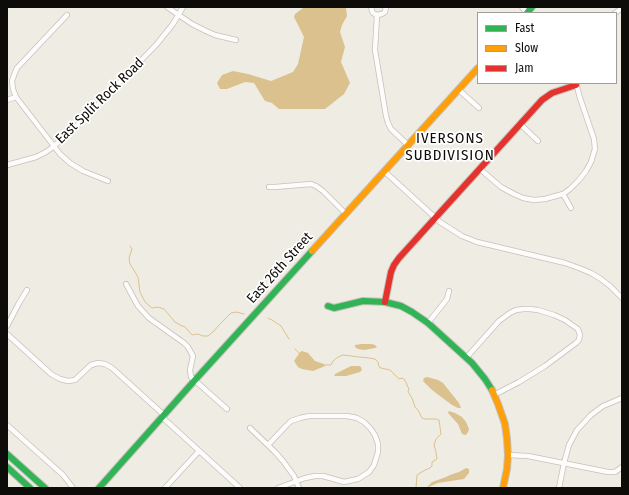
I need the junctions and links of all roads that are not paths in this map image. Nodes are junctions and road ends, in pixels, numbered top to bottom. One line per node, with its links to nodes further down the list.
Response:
1 (167, 7): 7 (street)
2 (183, 7): 7 (street, East Split Rock Road)
3 (371, 7): 6 (street)
4 (386, 7): 6 (street)
5 (67, 15): 12 (street)
6 (377, 15): 17 (street)
7 (179, 16): 8 (street); 18 (street, East Split Rock Road)
8 (236, 40)
9 (477, 69): 11 (main road, East 26th Street)
10 (576, 84): 15 (main road); 24 (street)
11 (459, 90): 14 (street); 17 (main road, East 26th Street)
12 (16, 97): 13 (street); 18 (street)
13 (7, 100)
14 (479, 108)
15 (520, 124): 16 (street); 20 (main road)
16 (538, 141)
17 (408, 145): 21 (main road, East 26th Street)
18 (53, 147): 19 (street, East Split Rock Road); 22 (street)
19 (7, 165)
20 (480, 169): 24 (street); 27 (main road)
21 (384, 172): 26 (main road, East 26th Street); 27 (street)
22 (108, 181)
23 (269, 187): 26 (street)
24 (563, 194): 25 (street)
25 (571, 208)
26 (346, 214): 38 (main road, East 26th Street)
27 (436, 218): 31 (street); 32 (main road)
28 (126, 284): 38 (street)
29 (27, 290): 35 (street)
30 (449, 291): 34 (street)
31 (622, 298)
32 (385, 302): 33 (main road); 34 (main road)
33 (328, 306)
34 (428, 322): 37 (main road)
35 (7, 326)
36 (7, 334): 42 (street)
37 (466, 358): 39 (main road); 39 (street)
38 (195, 380): 41 (street); 42 (main road, East 26th Street)
39 (494, 395): 48 (main road)
40 (622, 398): 49 (street)
41 (227, 409)
42 (163, 416): 46 (street); 53 (main road, East 26th Street)
43 (7, 425): 56 (street)
44 (250, 428): 45 (street)
45 (268, 445): 52 (street); 52 (street)
46 (199, 451): 57 (street); 58 (street)
47 (7, 454): 55 (main road)
48 (508, 454): 49 (street); 61 (main road)
49 (564, 463): 51 (street); 62 (street)
50 (7, 467): 54 (main road)
51 (622, 467)
52 (296, 481): 59 (street); 60 (street)
53 (100, 487)
54 (30, 488)
55 (45, 488)
56 (73, 488)
57 (165, 488)
58 (240, 488)
59 (278, 488)
60 (299, 488)
61 (503, 488)
62 (559, 488)

